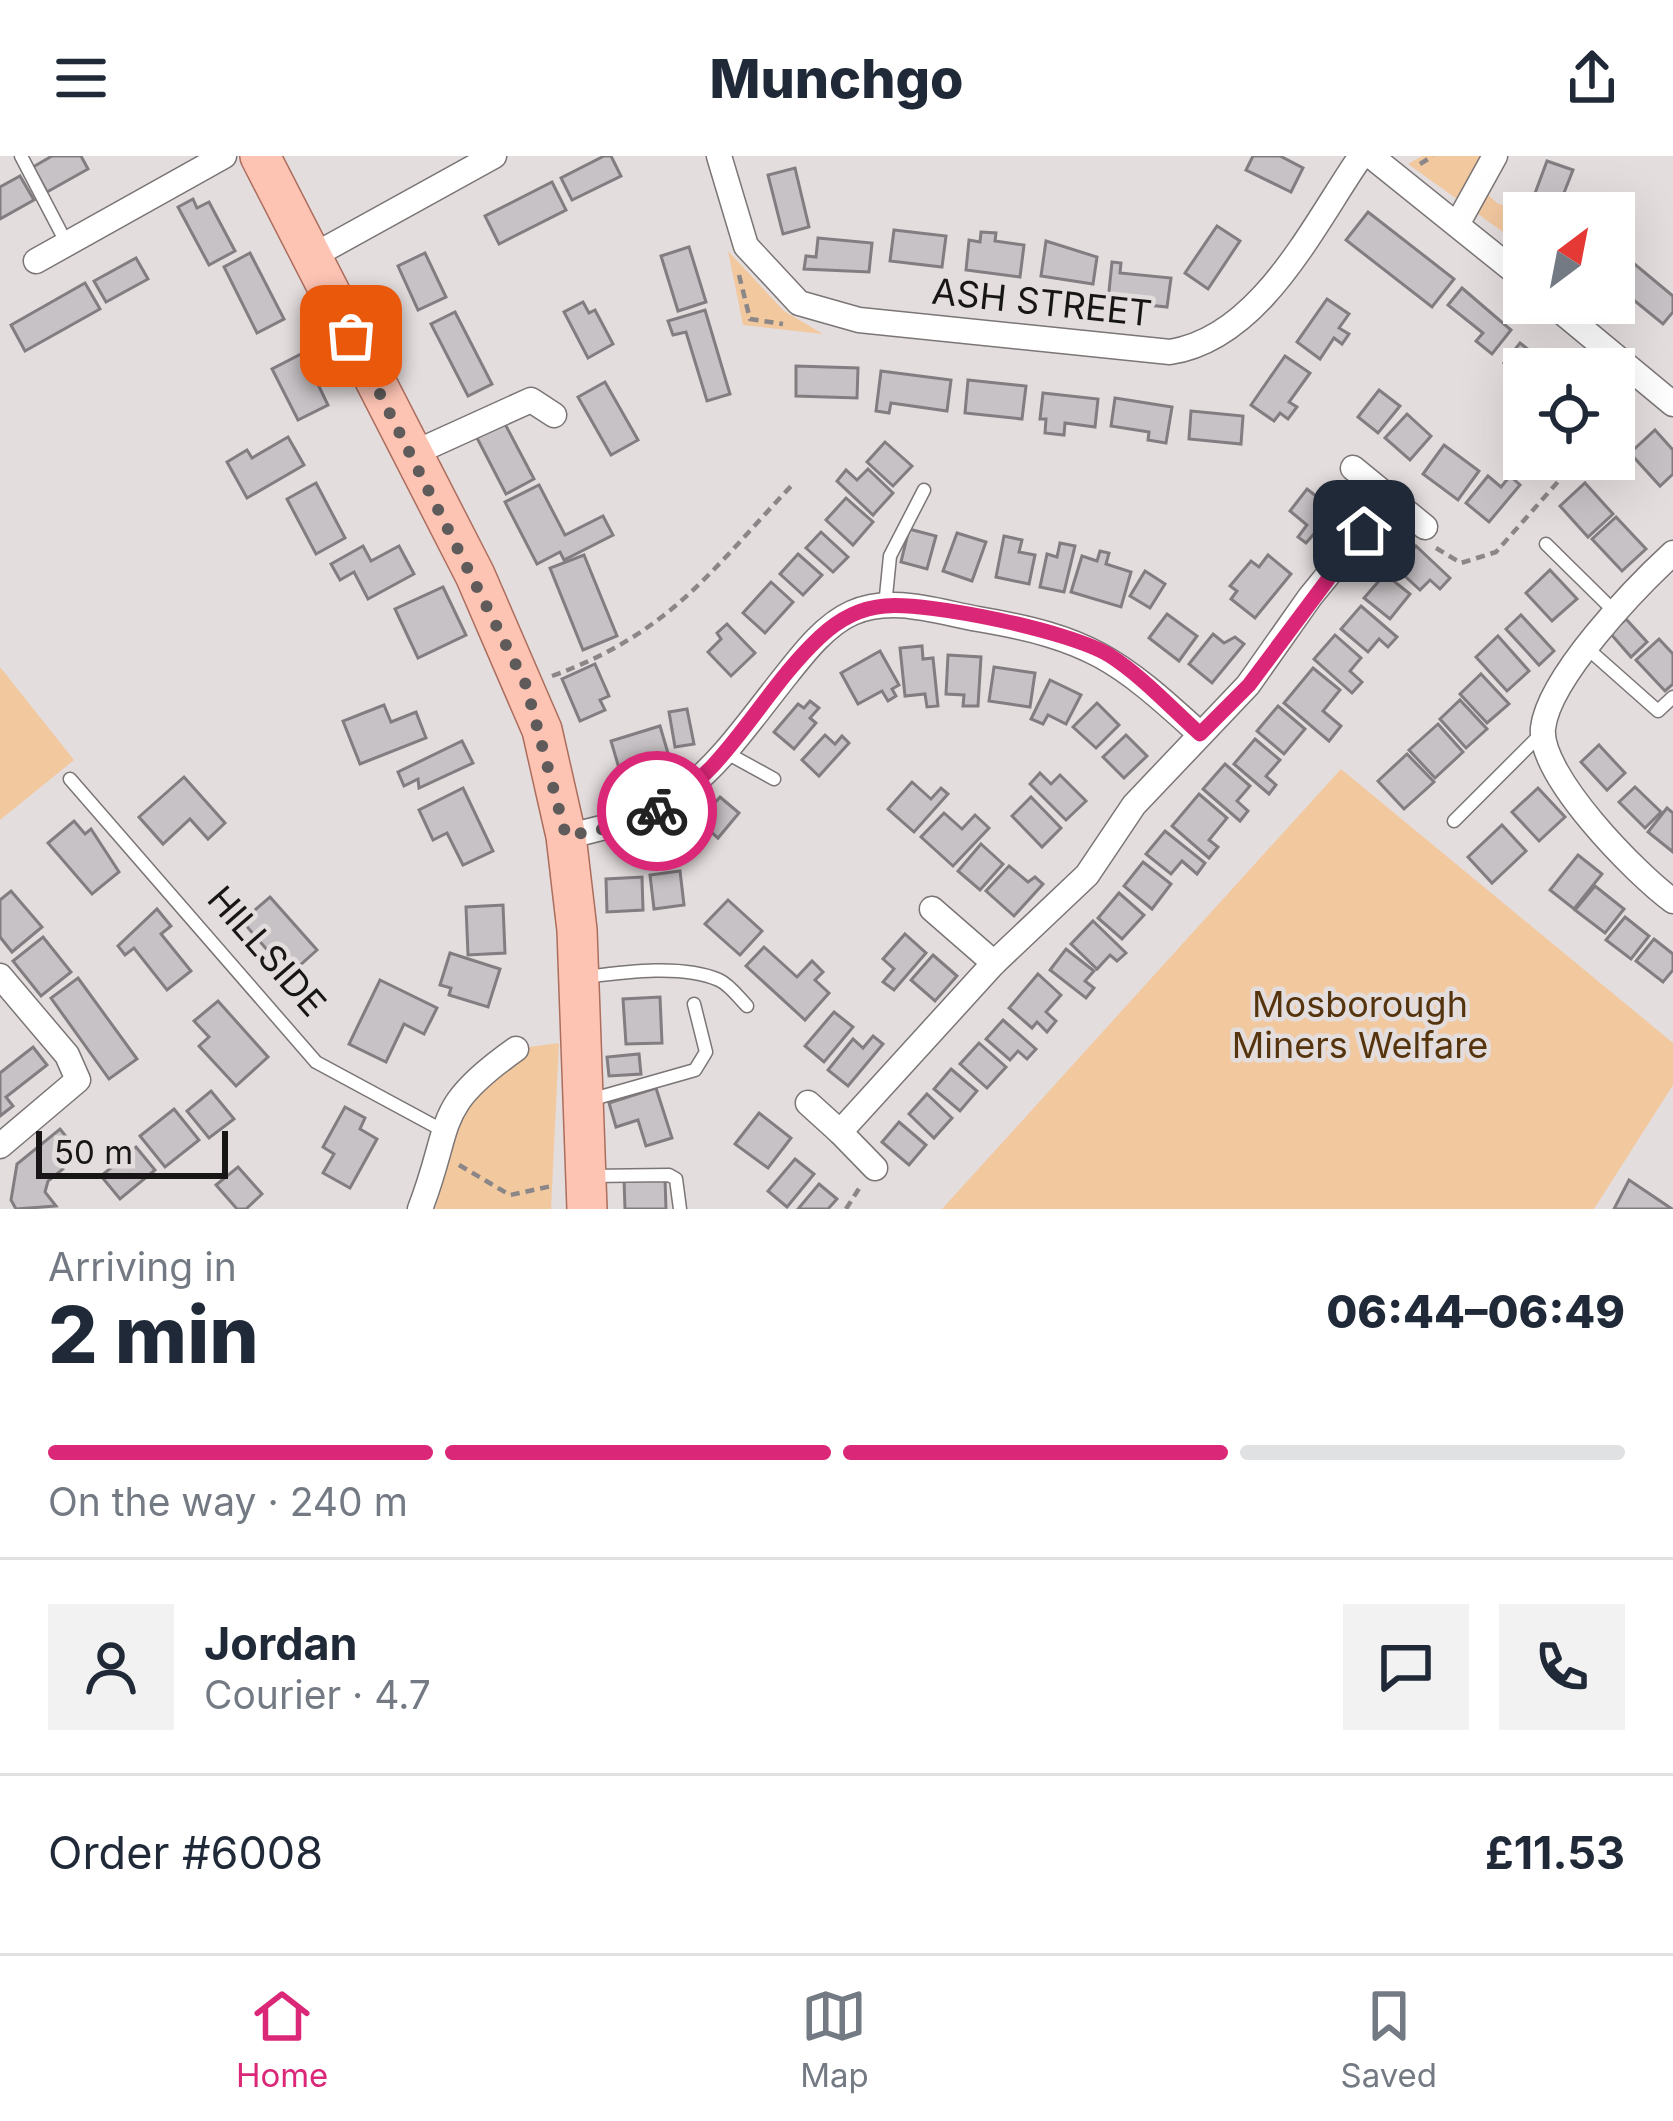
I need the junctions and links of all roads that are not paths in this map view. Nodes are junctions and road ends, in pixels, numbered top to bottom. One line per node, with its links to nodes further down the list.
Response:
1 (21, 156): 10 (lane)
2 (224, 156): 10 (street)
3 (260, 156): 11 (main road)
4 (494, 156): 11 (street)
5 (719, 156): 6 (street, ASH STREET)
6 (1361, 156)
7 (1371, 156): 9 (street)
8 (1495, 156): 9 (street)
9 (1459, 221): 12 (street)
10 (67, 244): 13 (street)
11 (310, 257): 17 (main road)
12 (1503, 260)
13 (36, 261)
14 (1576, 324): 15 (street)
15 (1673, 404)
16 (554, 415): 17 (street)
17 (412, 454): 34 (main road)
18 (1353, 468): 20 (street)
19 (924, 490): 24 (lane)
20 (1390, 499): 21 (street); 29 (street)
21 (1425, 527)
22 (1546, 544): 25 (lane)
23 (1673, 553): 25 (street)
24 (885, 606): 29 (street); 30 (street)
25 (1615, 610): 26 (street)
26 (1588, 649): 27 (lane); 28 (street)
27 (1673, 698)
28 (1542, 733): 33 (lane); 35 (street)
29 (1200, 734): 37 (street)
30 (725, 752): 32 (lane); 34 (street)
31 (70, 779): 45 (lane, HILLSIDE)
32 (774, 779)
33 (1454, 821)
34 (566, 836): 39 (main road)
35 (1673, 901)
36 (932, 909): 37 (street)
37 (994, 963): 46 (street)
38 (0, 976): 47 (street)
39 (580, 978): 41 (lane); 43 (main road)
40 (694, 1004): 43 (lane)
41 (747, 1006)
42 (516, 1049): 45 (street)
43 (583, 1102): 49 (main road)
44 (808, 1103): 46 (street)
45 (442, 1130): 50 (street)
46 (840, 1132): 48 (street)
47 (0, 1146)
48 (875, 1168)
49 (586, 1193): 51 (lane)
50 (420, 1209)
51 (680, 1209)

